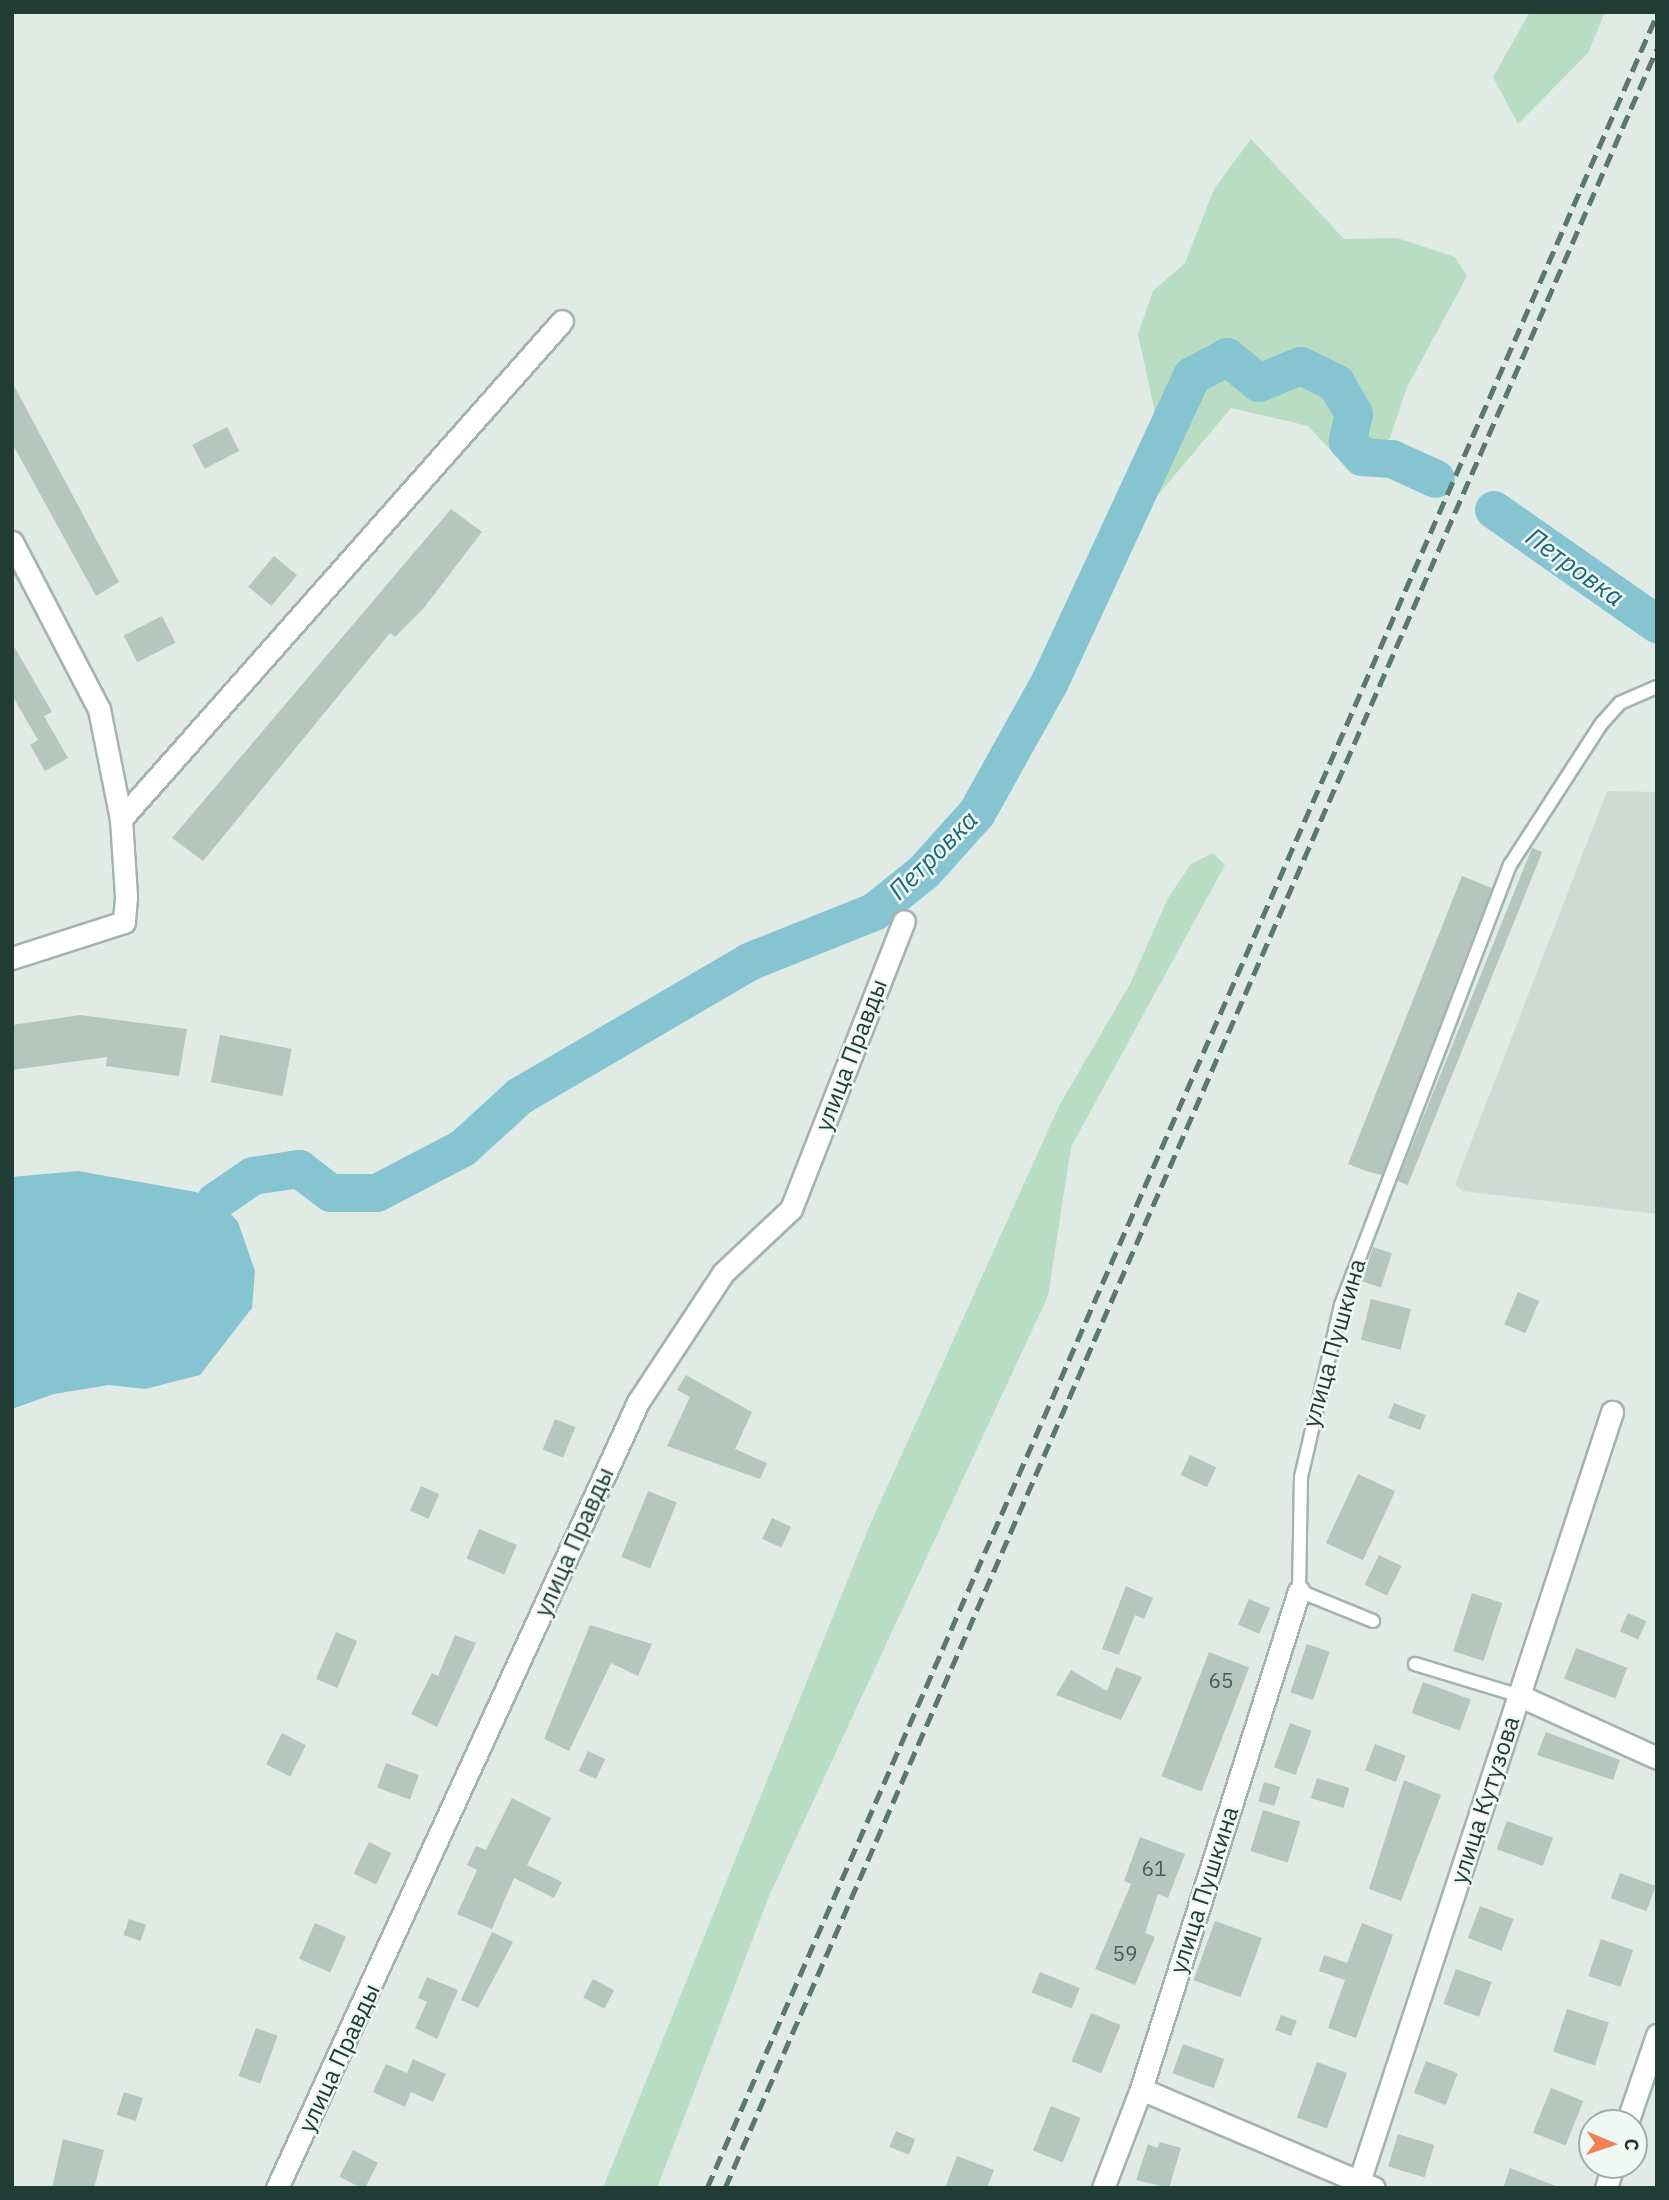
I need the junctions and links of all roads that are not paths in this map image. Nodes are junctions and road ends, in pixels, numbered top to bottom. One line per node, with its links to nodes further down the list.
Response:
1 (562, 321): 4 (street)
2 (12, 542): 4 (street)
3 (1657, 687): 8 (lane, улица Пушкина)
4 (121, 818): 6 (street)
5 (904, 921): 17 (street, улица Правды)
6 (12, 958)
7 (1612, 1412): 11 (street, улица Кутузова)
8 (1299, 1591): 9 (lane); 14 (street, улица Пушкина)
9 (1373, 1621)
10 (1415, 1664): 11 (lane)
11 (1520, 1696): 12 (street); 16 (street, улица Кутузова)
12 (1657, 1758)
13 (1657, 2035): 15 (street)
14 (1141, 2089): 16 (street); 18 (street, улица Пушкина)
15 (1632, 2109)
16 (1363, 2186)
17 (277, 2188)
18 (1104, 2188)

